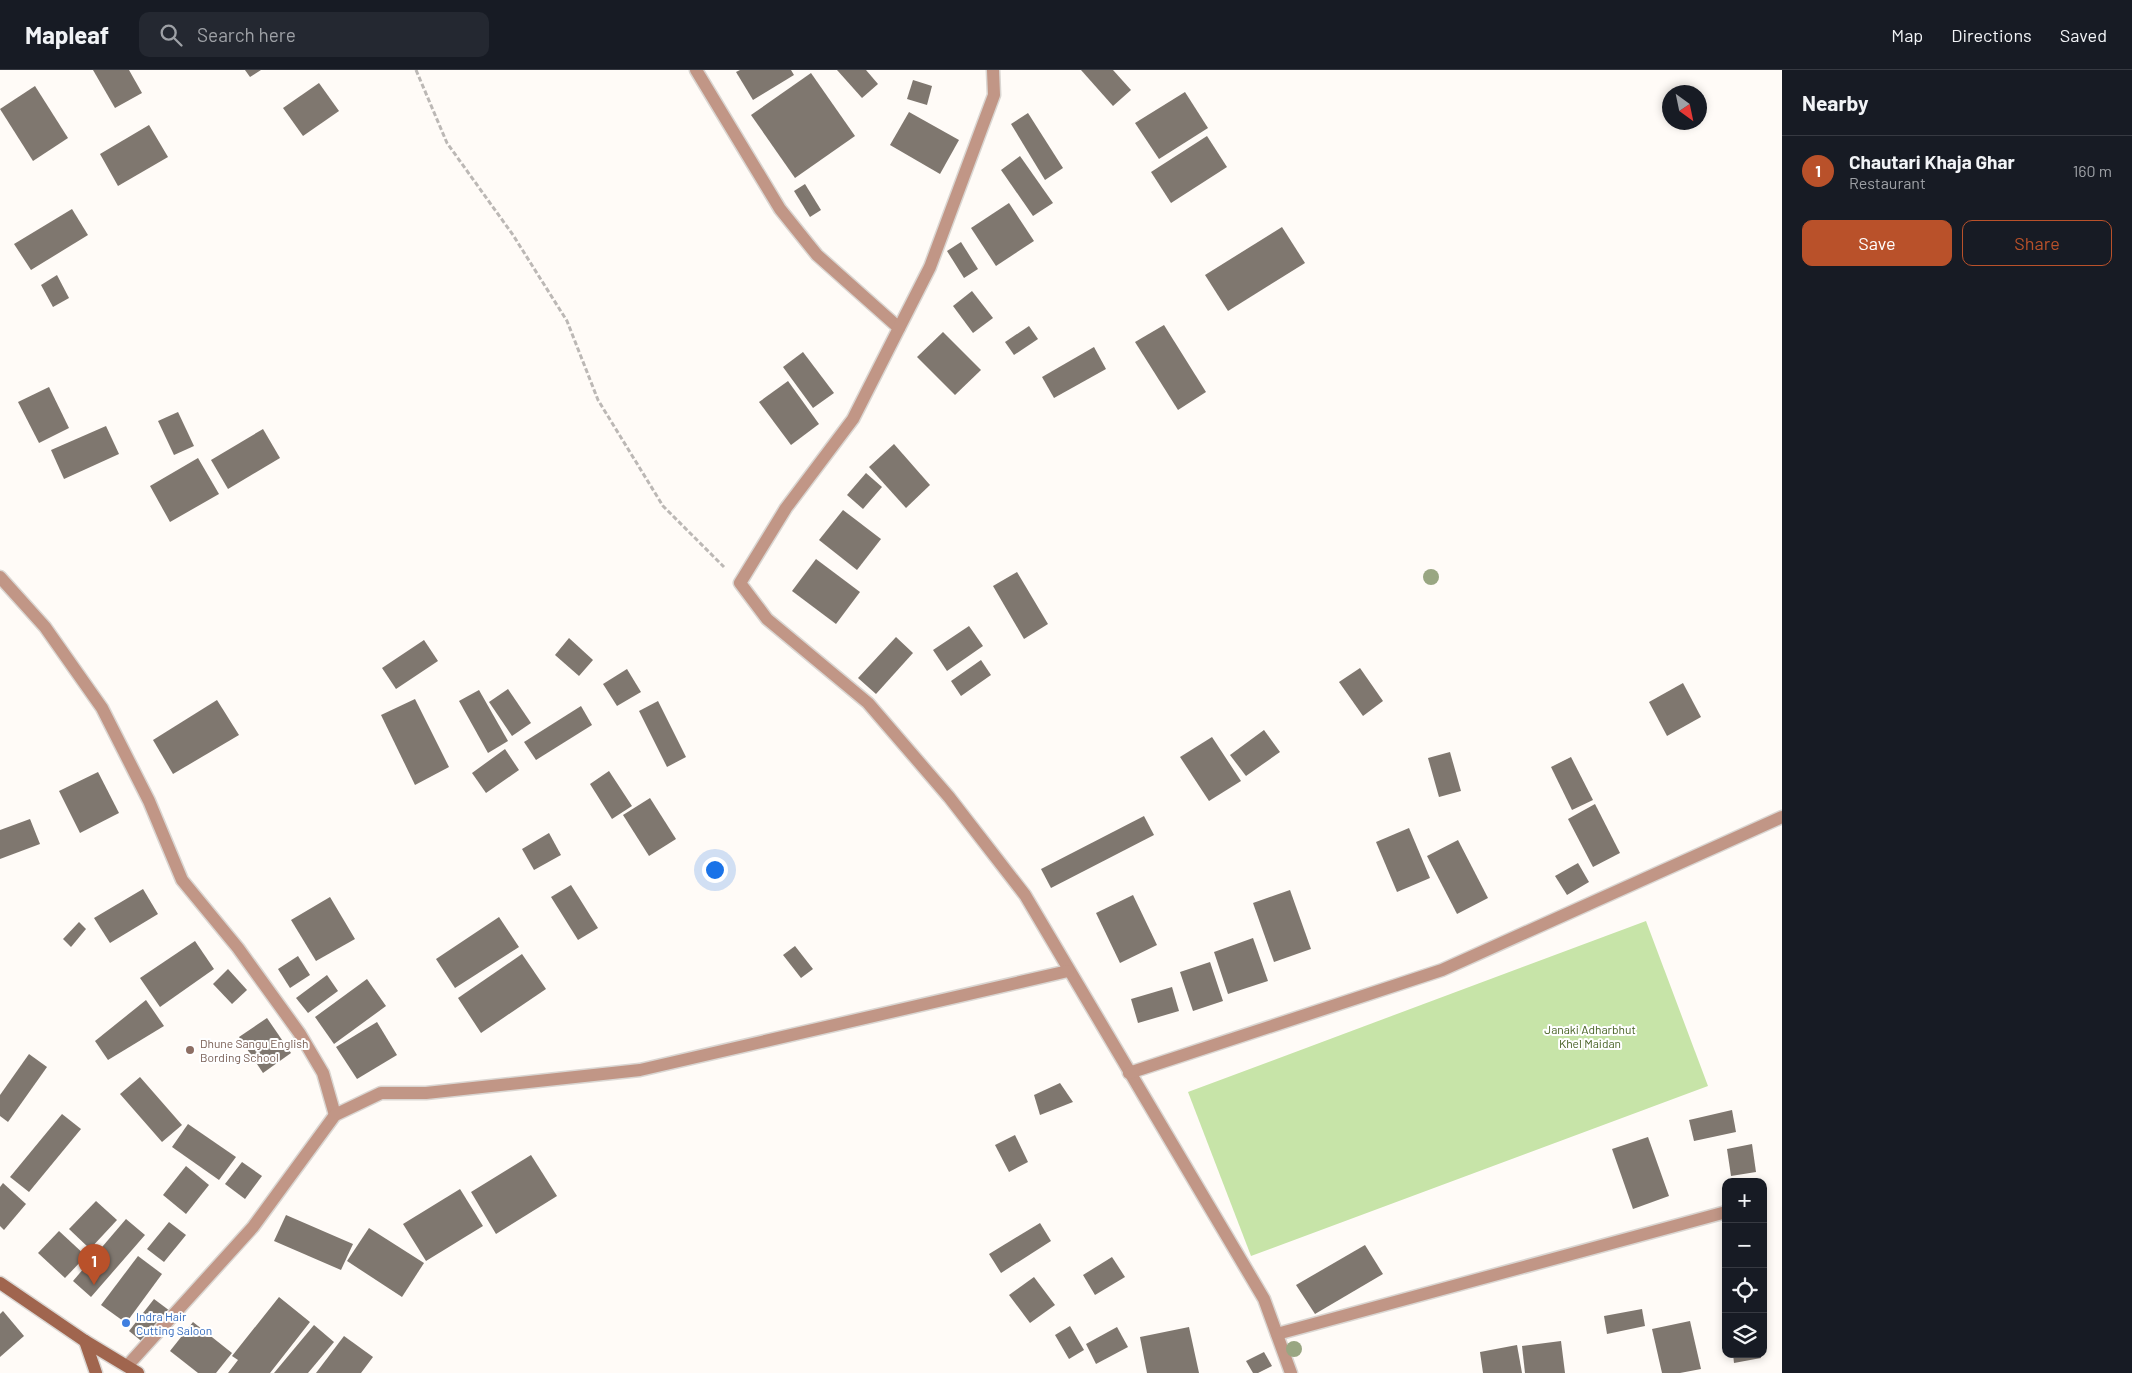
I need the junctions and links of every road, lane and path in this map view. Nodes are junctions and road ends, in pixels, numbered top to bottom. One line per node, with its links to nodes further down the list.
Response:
1 (416, 70): 6 (path)
2 (696, 70): 4 (street)
3 (993, 70): 4 (street)
4 (898, 328): 6 (street)
5 (0, 577): 10 (street)
6 (740, 583): 8 (street)
7 (1782, 817): 9 (street)
8 (1068, 971): 9 (street); 10 (street)
9 (1130, 1073): 13 (street)
10 (335, 1115): 15 (street)
11 (1722, 1213): 13 (street)
12 (0, 1283): 14 (main road)
13 (1276, 1334): 17 (street)
14 (85, 1341): 15 (main road); 16 (main road)
15 (133, 1369)
16 (96, 1373)
17 (1291, 1373)

